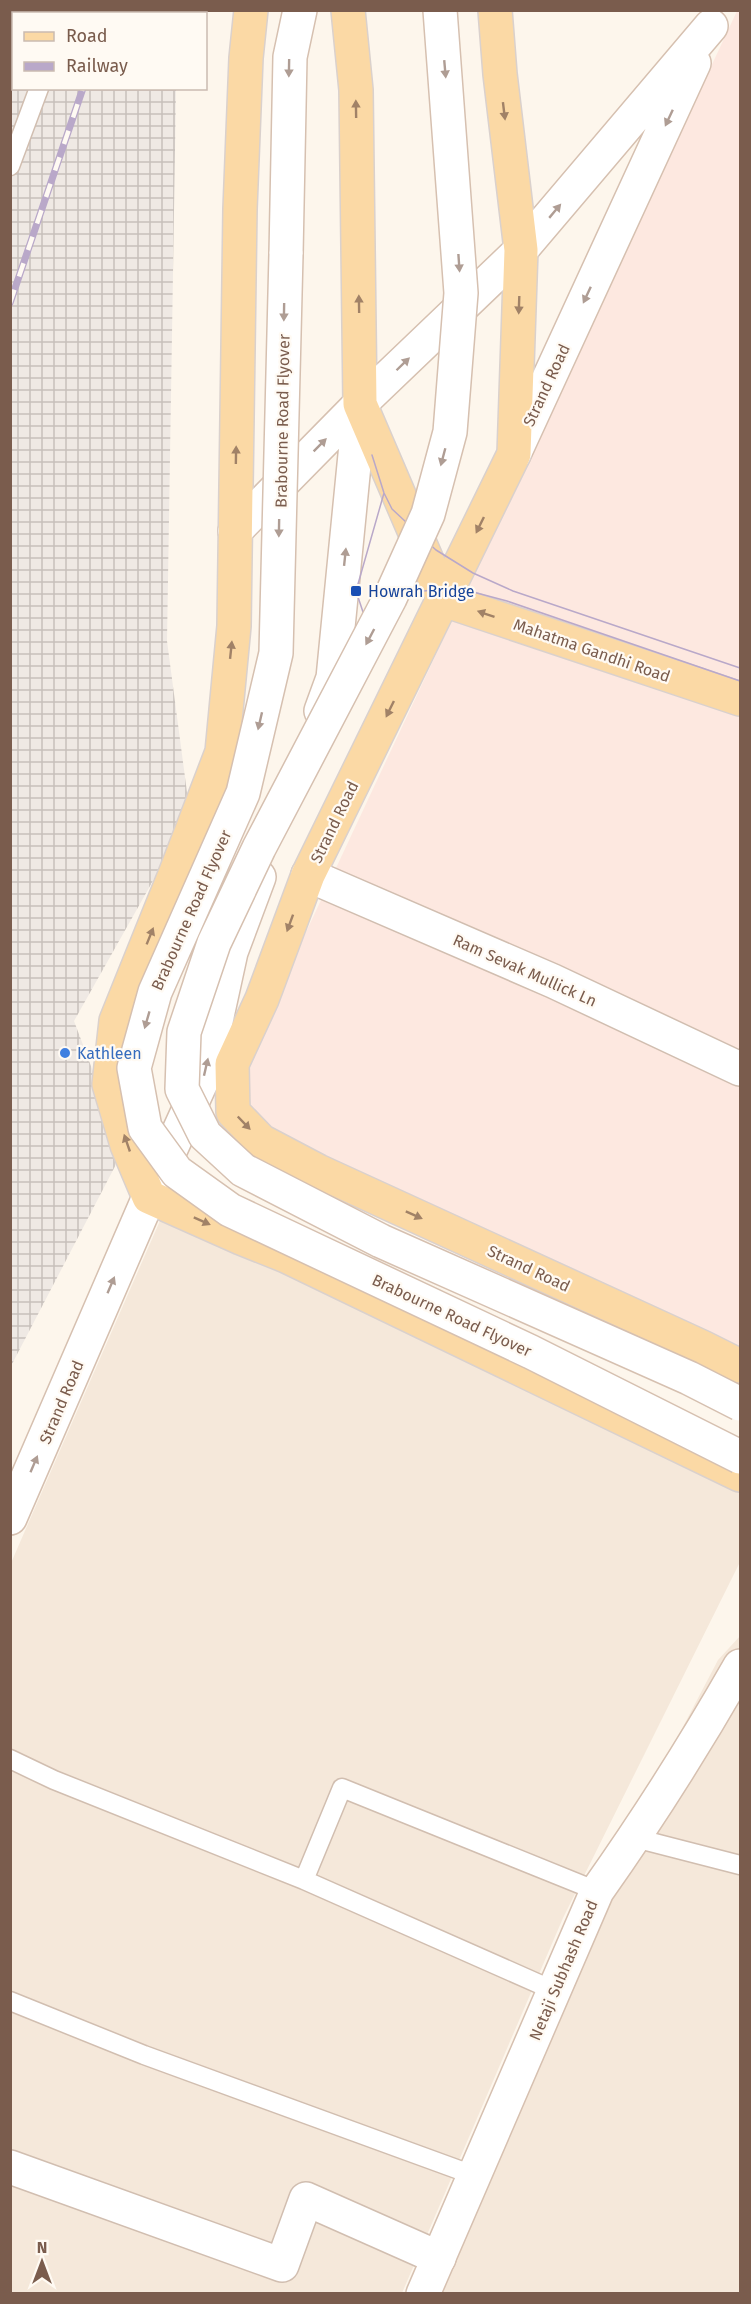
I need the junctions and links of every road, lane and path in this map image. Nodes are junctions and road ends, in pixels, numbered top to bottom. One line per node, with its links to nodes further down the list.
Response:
1 (251, 10): 12 (main road, one-way to 1)
2 (300, 10): 20 (main road, Brabourne Road Flyover, one-way to 20, bridge)
3 (348, 10): 10 (main road, one-way to 3)
4 (440, 10): 19 (main road, one-way to 19, bridge)
5 (495, 10): 9 (main road, one-way to 9)
6 (715, 18): 9 (main road, Strand Road, one-way to 6); 11 (main road, Strand Road, one-way to 11)
7 (38, 90): 8 (lane)
8 (10, 166)
9 (521, 250): 10 (main road, Strand Road, one-way to 9); 11 (main road, one-way to 11)
10 (360, 404): 12 (main road, one-way to 10); 13 (main road); 17 (main road, Strand Road, one-way to 10)
11 (514, 454): 13 (main road, Strand Road, one-way to 13)
12 (235, 531): 17 (main road, one-way to 12)
13 (444, 600): 14 (main road, Mahatma Gandhi Road, one-way to 13); 15 (main road, Strand Road, one-way to 15)
14 (741, 699)
15 (308, 875): 16 (main road, Ram Sevak Mullick Ln); 18 (main road, Strand Road, one-way to 18)
16 (741, 1070)
17 (149, 1197): 21 (main road, one-way to 21); 22 (main road, Strand Road, one-way to 17)
18 (741, 1366)
19 (741, 1404)
20 (741, 1457)
21 (741, 1475)
22 (10, 1518)
23 (741, 1666): 25 (main road, Netaji Subhash Road)
24 (10, 1760): 27 (lane)
25 (635, 1838): 26 (lane); 28 (main road, Netaji Subhash Road)
26 (741, 1865)
27 (304, 1880): 28 (lane); 29 (lane)
28 (597, 1891): 29 (main road, Netaji Subhash Road)
29 (555, 1991): 32 (main road, Netaji Subhash Road)
30 (10, 2001): 32 (lane)
31 (10, 2167): 33 (main road)
32 (473, 2175): 33 (main road, Netaji Subhash Road)
33 (439, 2258): 34 (main road, Netaji Subhash Road)
34 (423, 2294)

